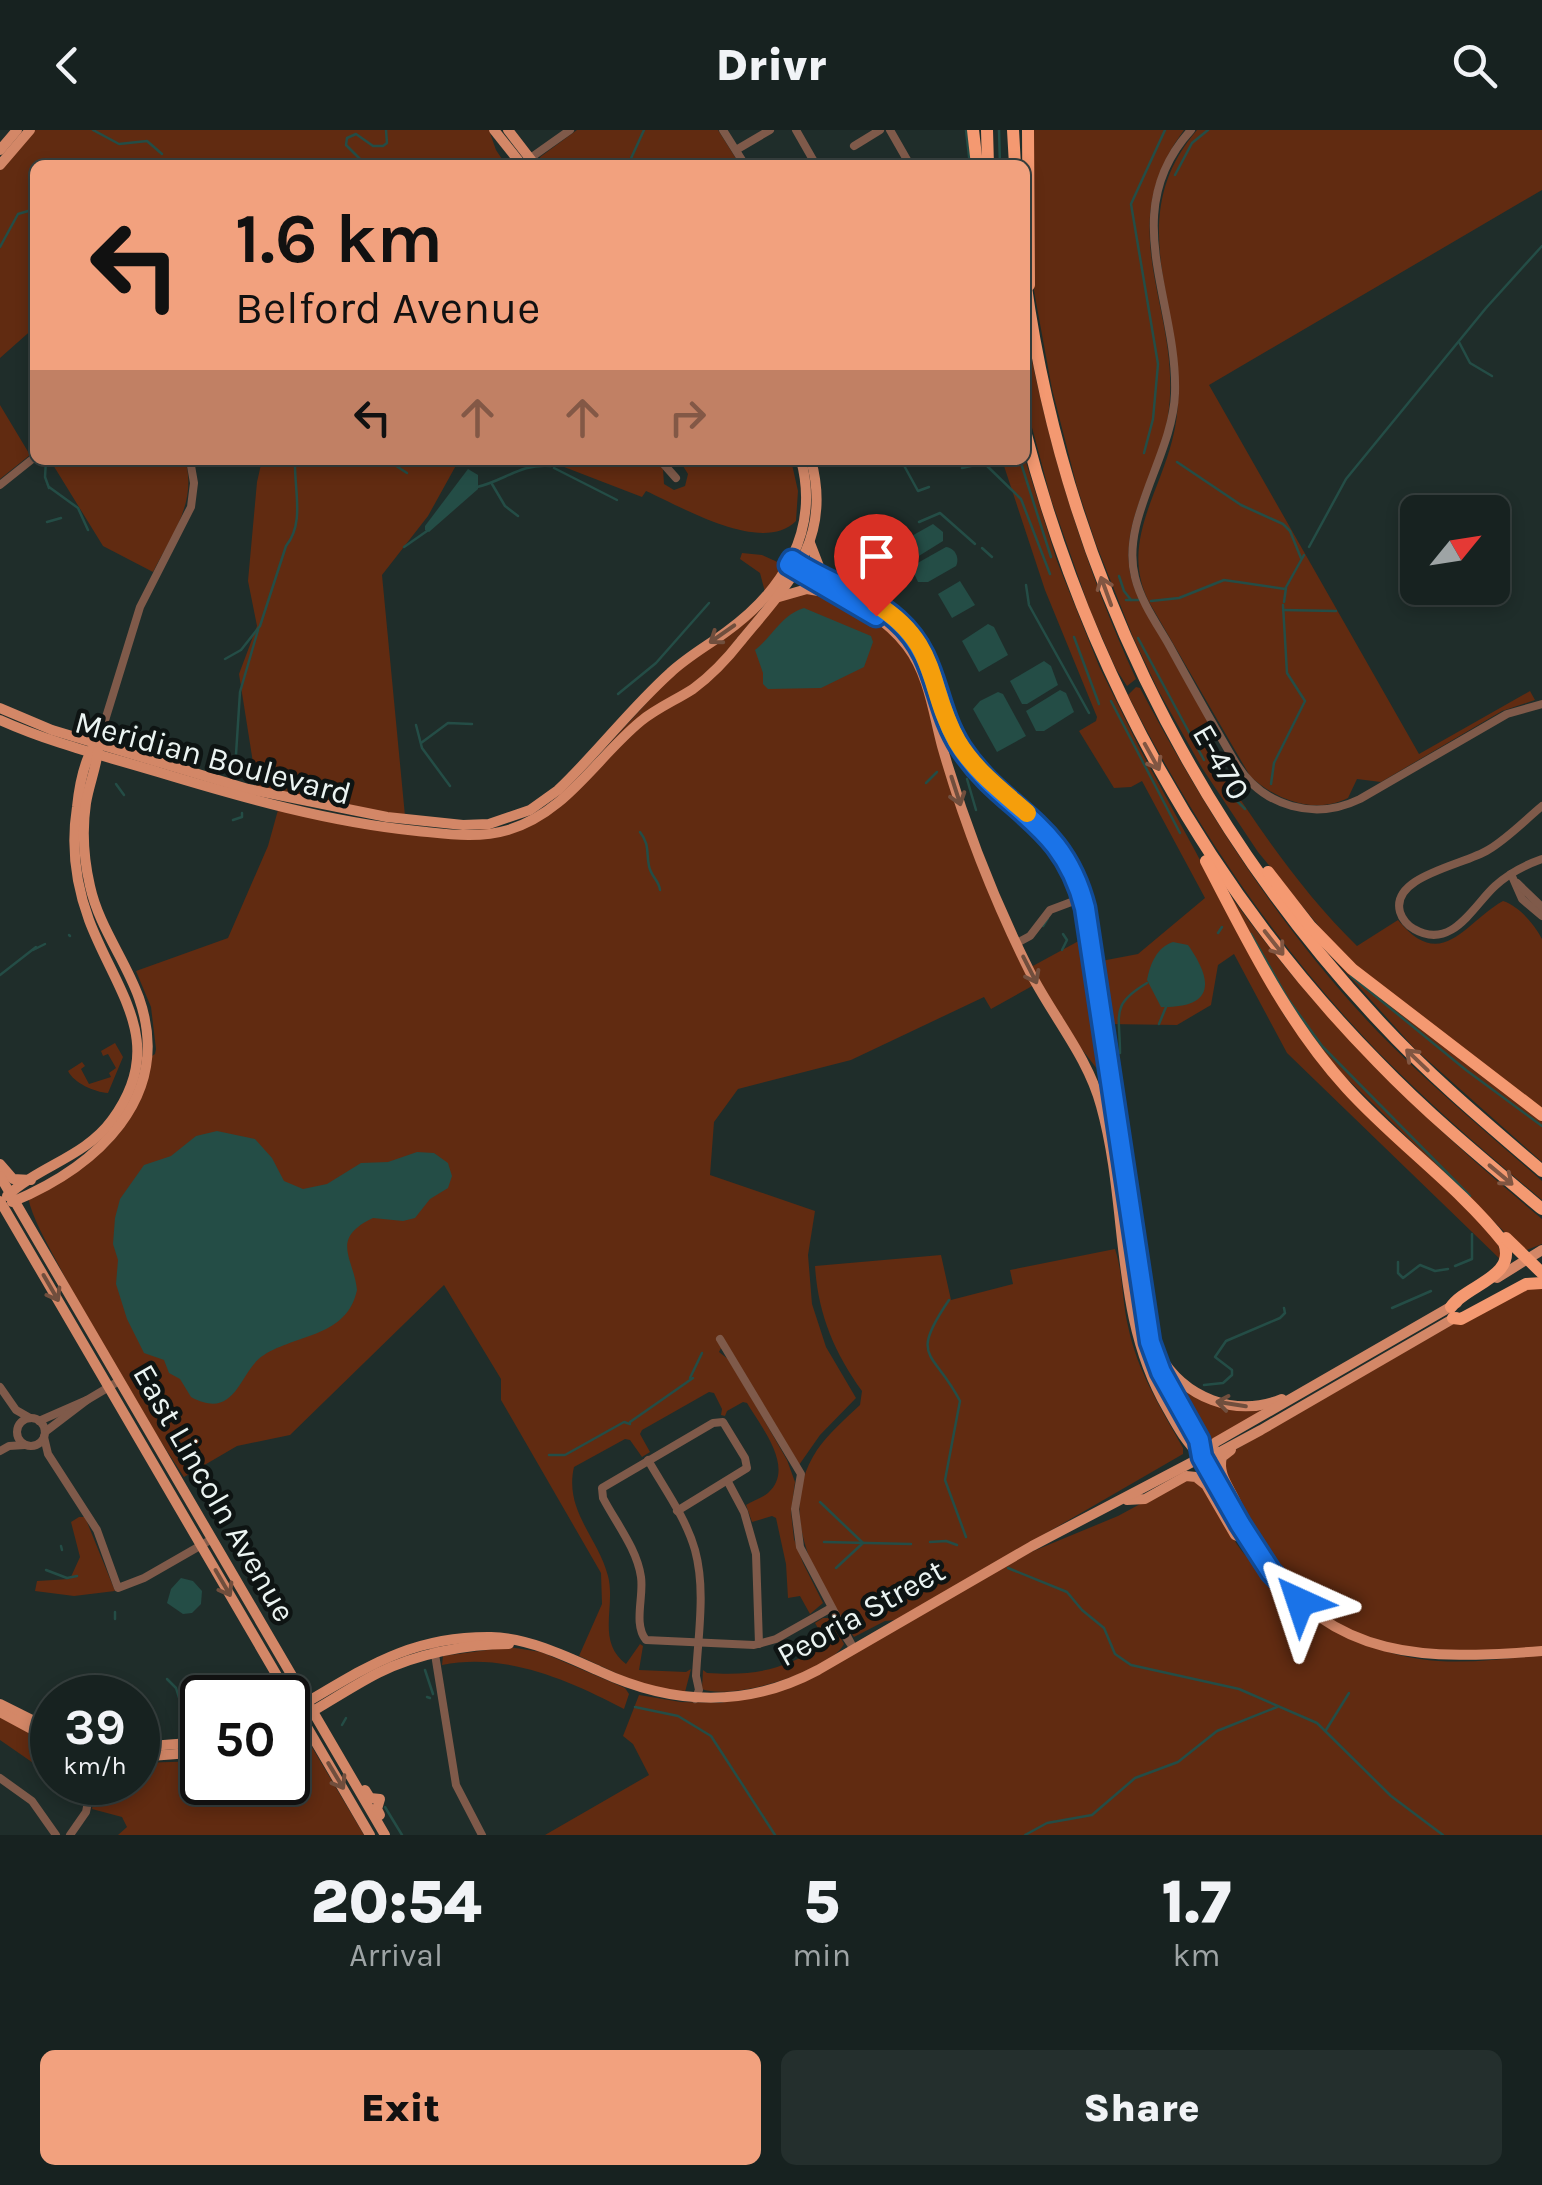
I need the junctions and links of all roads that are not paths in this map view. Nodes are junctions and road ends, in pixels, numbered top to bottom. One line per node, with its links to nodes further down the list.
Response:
1 (17, 130): 17 (main road)
2 (30, 130): 29 (main road)
3 (494, 130): 19 (main road)
4 (508, 130): 20 (main road)
5 (570, 130): 21 (street)
6 (724, 130): 18 (street)
7 (770, 130): 18 (street)
8 (796, 130): 23 (street)
9 (880, 130): 16 (street)
10 (890, 130): 24 (street)
11 (973, 130): 25 (highway)
12 (987, 130): 26 (highway)
13 (1013, 130): 27 (highway)
14 (1028, 130): 28 (highway)
15 (1190, 130): 44 (street)
16 (854, 146)
17 (0, 150)
18 (736, 150): 22 (street)
19 (524, 160)
20 (525, 160)
21 (531, 160)
22 (742, 160)
23 (813, 160)
24 (907, 160)
25 (976, 160)
26 (988, 160)
27 (1014, 160)
28 (1028, 160)
29 (0, 166)
30 (1030, 308): 48 (highway, E-470, one-way to 30)
31 (1030, 448): 49 (highway, E-470, one-way to 49)
32 (30, 461): 38 (street)
33 (191, 465): 47 (street)
34 (664, 465): 37 (street)
35 (801, 465): 40 (main road, Meridian Boulevard)
36 (812, 465): 39 (main road, Meridian Boulevard)
37 (676, 478)
38 (0, 484)
39 (810, 542): 40 (main road, Meridian Boulevard); 41 (main road)
40 (795, 565): 41 (main road); 42 (main road); 43 (main road, Meridian Boulevard); 47 (main road, Meridian Boulevard, one-way to 47)
41 (857, 594): 54 (main road)
42 (840, 596): 43 (main road); 57 (main road, one-way to 57)
43 (778, 598): 47 (main road, Meridian Boulevard)
44 (1542, 704)
45 (0, 708): 47 (main road, Meridian Boulevard)
46 (0, 720): 47 (main road, Meridian Boulevard)
47 (95, 750): 62 (main road); 63 (main road)
48 (1200, 784): 58 (highway); 60 (highway, E-470, one-way to 48)
49 (1180, 805): 65 (highway); 66 (highway, E-470, one-way to 66)
50 (1542, 806): 52 (street)
51 (1542, 859): 52 (street)
52 (1511, 874): 53 (street)
53 (1516, 882): 55 (street); 56 (street)
54 (1082, 898): 57 (street); 72 (main road)
55 (1542, 907)
56 (1542, 916)
57 (1016, 943): 86 (main road, one-way to 86)
58 (1542, 1115)
59 (0, 1164): 62 (main road)
60 (1542, 1171)
61 (0, 1176): 63 (main road, East Lincoln Avenue)
62 (32, 1180): 63 (main road)
63 (12, 1197): 64 (main road); 75 (main road, East Lincoln Avenue)
64 (0, 1203): 75 (main road, East Lincoln Avenue, one-way to 75)
65 (1466, 1203): 68 (highway); 71 (highway)
66 (1542, 1210)
67 (1542, 1250): 68 (main road)
68 (1527, 1258): 69 (highway); 71 (main road)
69 (1542, 1272): 71 (main road)
70 (1542, 1283): 71 (highway)
71 (1452, 1312): 74 (main road); 81 (main road)
72 (1149, 1337): 74 (main road, one-way to 72); 86 (main road)
73 (720, 1339): 94 (street)
74 (1323, 1381): 86 (main road)
75 (114, 1384): 77 (street); 93 (main road, East Lincoln Avenue)
76 (0, 1387): 78 (street)
77 (87, 1400): 79 (street); 82 (street)
78 (16, 1410): 79 (street); 80 (street)
79 (34, 1419): 80 (street); 82 (street)
80 (18, 1429): 83 (street); 84 (street)
81 (1260, 1430): 86 (main road); 91 (main road)
82 (45, 1434): 83 (street); 85 (street)
83 (29, 1445): 84 (street); 85 (street)
84 (4, 1448)
85 (48, 1454): 93 (street)
86 (1202, 1457): 89 (main road); 91 (main road)
87 (648, 1460): 88 (street); 90 (street); 95 (street)
88 (728, 1482): 90 (street); 96 (street)
89 (1126, 1500): 92 (main road); 98 (main road, Peoria Street)
90 (677, 1511): 95 (street)
91 (1240, 1524): 92 (main road)
92 (1250, 1540): 99 (main road)
93 (206, 1542): 100 (main road, East Lincoln Avenue, one-way to 100); 101 (main road, East Lincoln Avenue)
94 (831, 1608): 96 (street); 98 (street)
95 (698, 1644): 96 (street); 102 (street)
96 (759, 1644)
97 (434, 1648): 102 (main road, Peoria Street); 104 (main road, Peoria Street); 104 (main road, Peoria Street); 115 (street)
98 (854, 1649): 102 (main road, Peoria Street)
99 (1542, 1651)
100 (275, 1675)
101 (290, 1675)
102 (695, 1699)
103 (0, 1704): 106 (main road)
104 (310, 1706): 114 (main road, East Lincoln Avenue)
105 (0, 1712): 107 (main road)
106 (30, 1723)
107 (30, 1726)
108 (310, 1737): 113 (main road, East Lincoln Avenue, one-way to 113)
109 (0, 1778): 111 (street)
110 (87, 1805): 112 (street)
111 (56, 1835)
112 (70, 1835)
113 (370, 1835)
114 (385, 1835)
115 (482, 1835)

